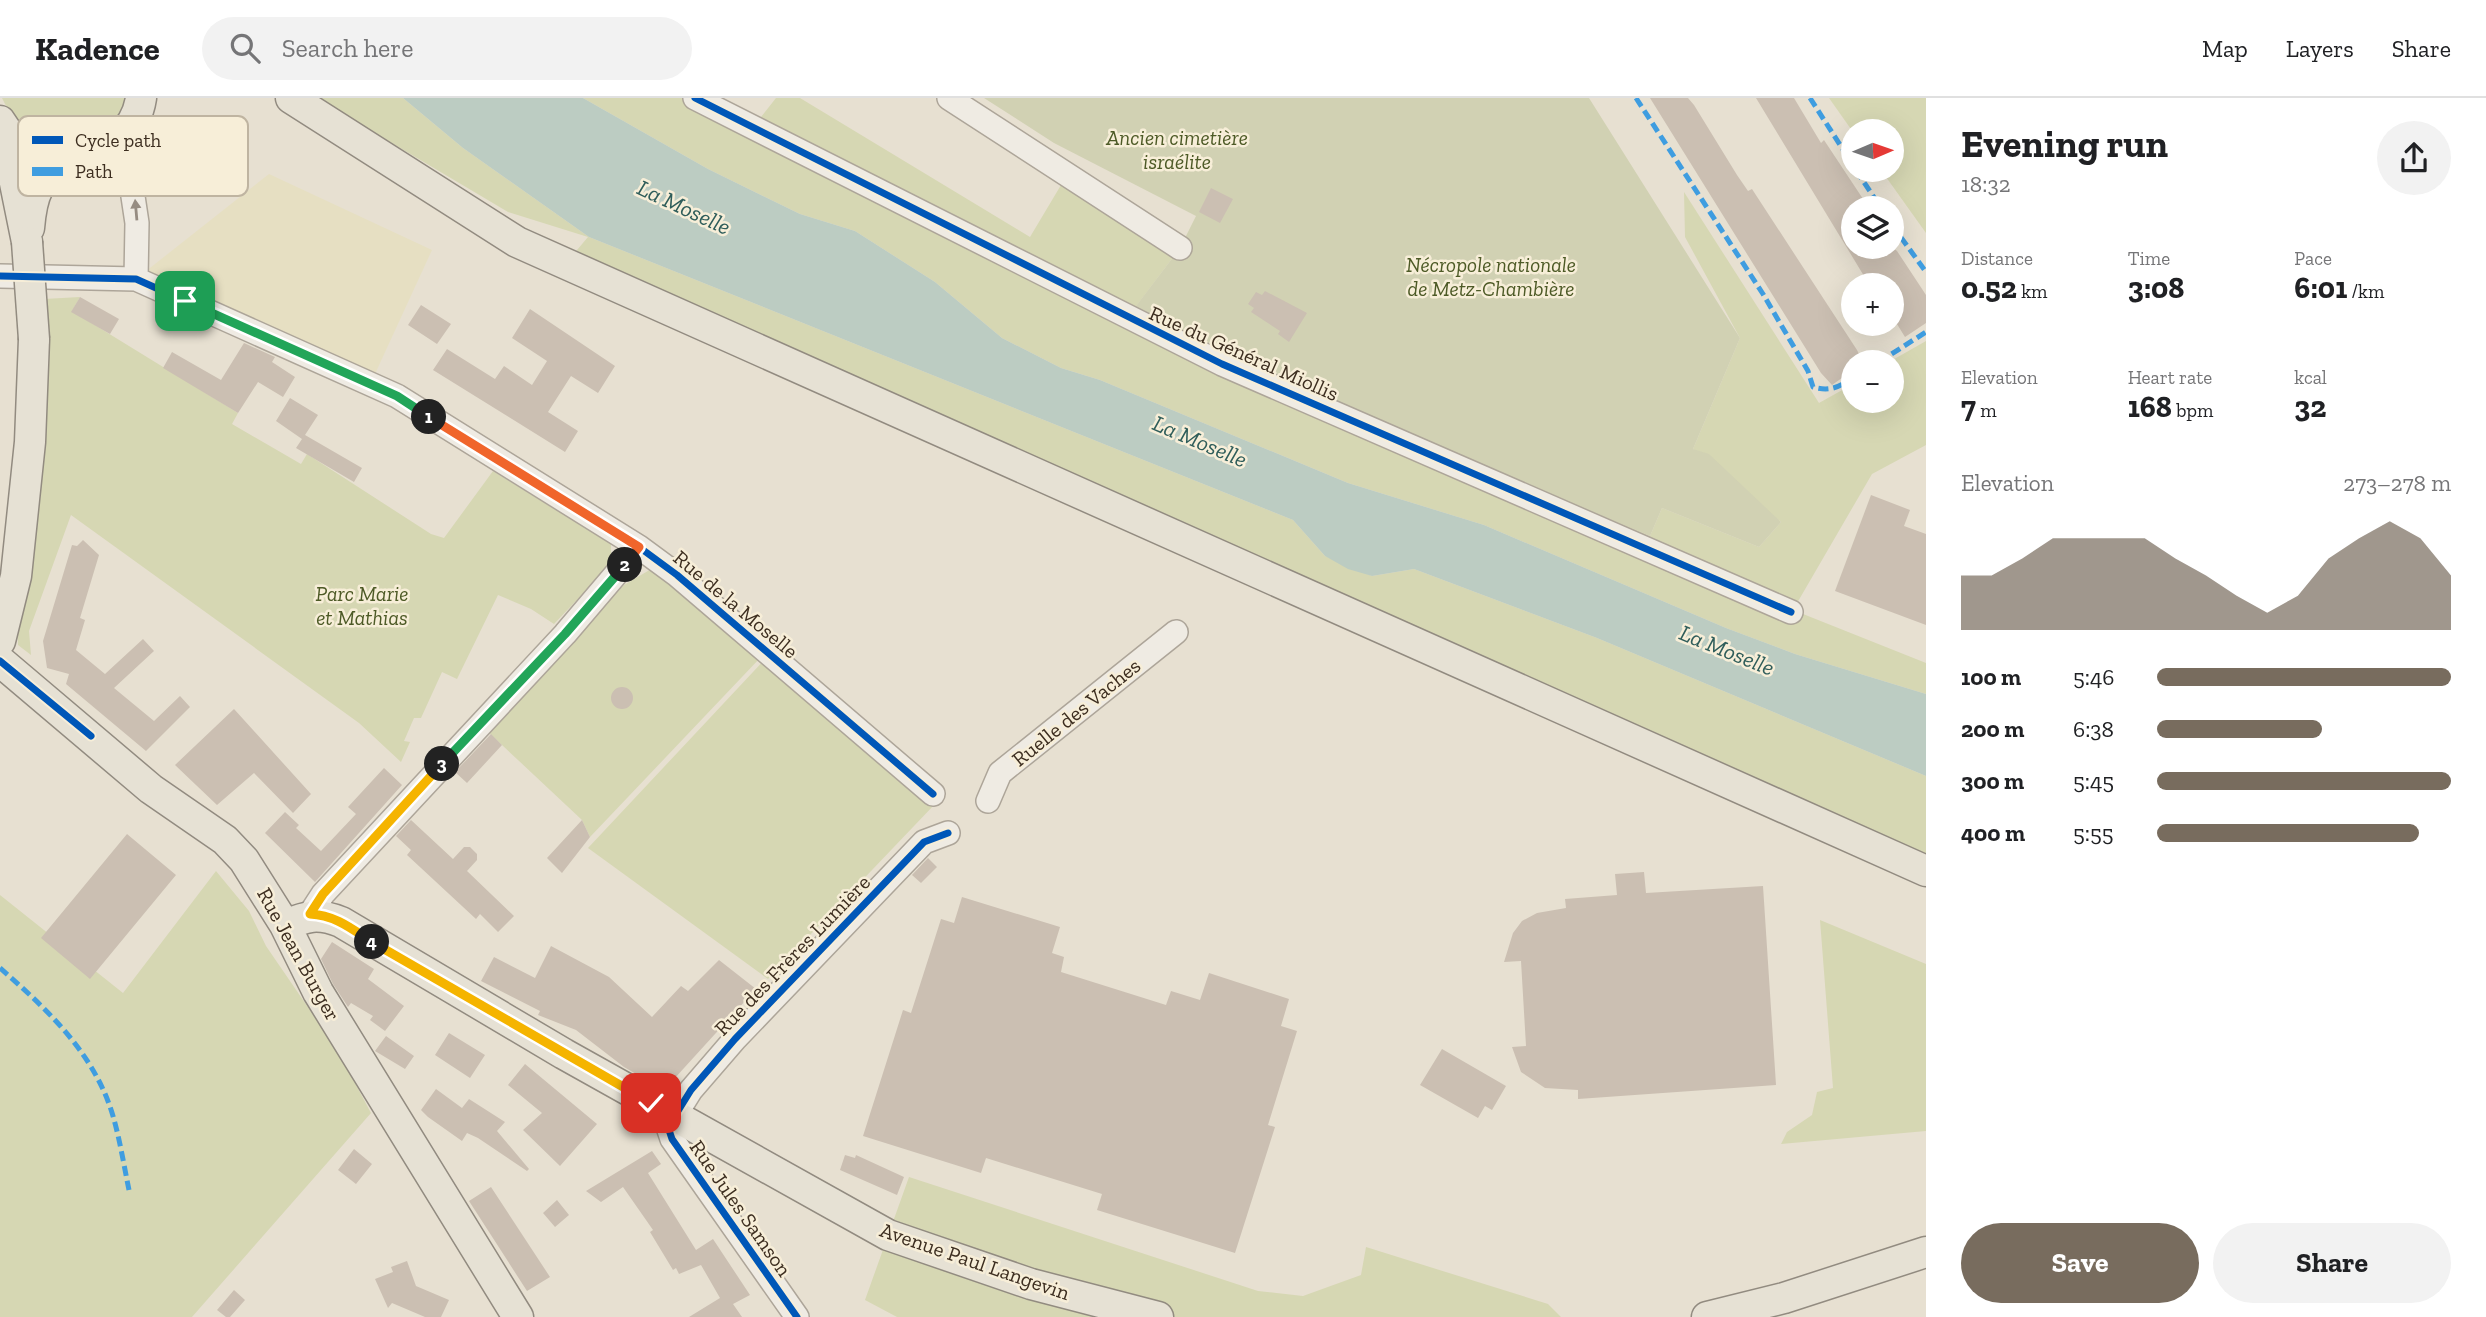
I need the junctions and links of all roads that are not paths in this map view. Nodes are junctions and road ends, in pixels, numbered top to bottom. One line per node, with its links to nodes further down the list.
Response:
1 (291, 98): 22 (main road)
2 (695, 98): 15 (street, Rue du Général Miollis)
3 (949, 98): 9 (street)
4 (2, 125): 5 (main road); 8 (main road)
5 (18, 141)
6 (34, 196): 8 (main road)
7 (133, 196): 11 (street, one-way to 7)
8 (27, 242): 12 (main road, bridge)
9 (1180, 248)
10 (0, 276): 11 (street, Rue de la Moselle)
11 (136, 279): 13 (street, Rue de la Moselle)
12 (24, 488): 14 (main road); 17 (main road)
13 (639, 547): 19 (street, Rue de la Moselle); 23 (street)
14 (0, 560)
15 (1791, 612)
16 (1176, 632): 20 (street, Ruelle des Vaches)
17 (0, 641)
18 (0, 661): 23 (main road, Rue Jean Burger)
19 (933, 794)
20 (988, 801)
21 (948, 833): 24 (street, Rue des Frères Lumière)
22 (1926, 871)
23 (298, 920): 24 (main road, Avenue Paul Langevin); 26 (main road, Rue Jean Burger)
24 (673, 1115): 27 (street, Rue Jules Samson); 28 (main road, Avenue Paul Langevin)
25 (1926, 1252): 29 (main road)
26 (518, 1317)
27 (797, 1317)
28 (1158, 1317)
29 (1707, 1317)

